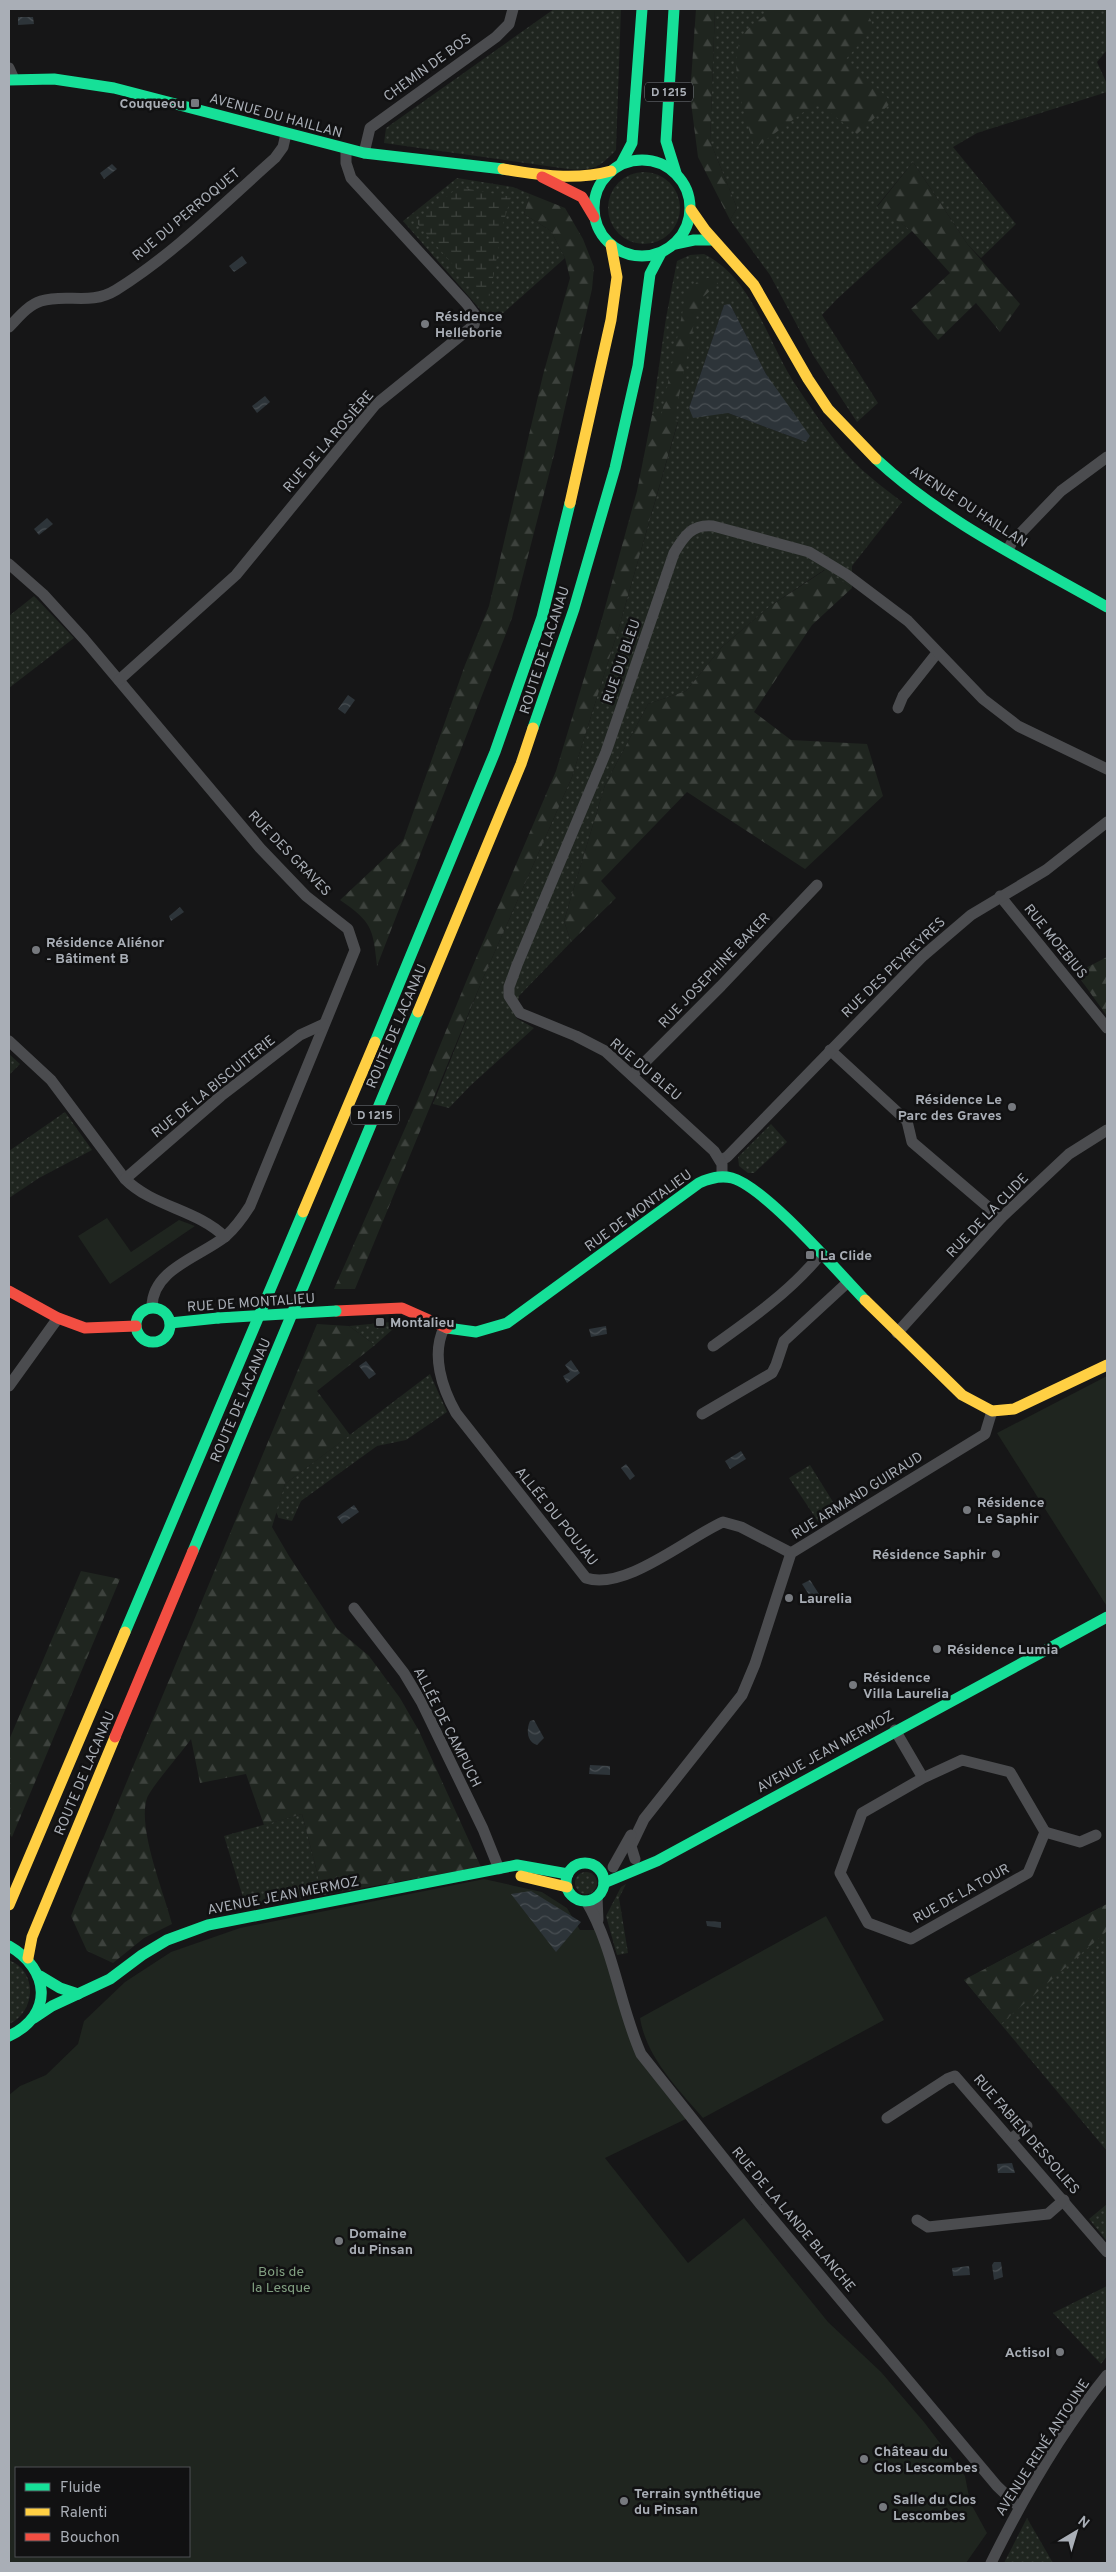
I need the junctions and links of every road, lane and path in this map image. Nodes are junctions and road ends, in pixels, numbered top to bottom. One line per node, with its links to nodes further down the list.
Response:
1 (513, 9): 8 (street, CHEMIN DE BOS)
2 (642, 9): 9 (main road, D 1215)
3 (674, 9): 11 (main road, D 1215)
4 (9, 68): 5 (street)
5 (11, 80): 6 (main road, AVENUE DU HAILLAN)
6 (286, 134): 7 (main road, AVENUE DU HAILLAN); 19 (street, RUE DU PERROQUET)
7 (346, 150): 8 (main road, AVENUE DU HAILLAN); 25 (street, RUE DE LA ROSIÈRE)
8 (364, 153): 12 (main road, AVENUE DU HAILLAN)
9 (621, 164): 10 (main road); 11 (main road)
10 (611, 171): 12 (main road, AVENUE DU HAILLAN); 14 (main road)
11 (676, 173): 13 (main road)
12 (538, 175): 14 (main road, AVENUE DU HAILLAN)
13 (691, 210): 15 (main road, AVENUE DU HAILLAN); 16 (main road)
14 (594, 216): 17 (main road)
15 (711, 240): 16 (main road); 21 (main road, AVENUE DU HAILLAN)
16 (675, 244): 18 (main road)
17 (611, 245): 18 (main road); 73 (main road, ROUTE DE LACANAU / D 1215)
18 (661, 253): 75 (main road, ROUTE DE LACANAU / D 1215)
19 (9, 327)
20 (1107, 457): 21 (street)
21 (1008, 550): 23 (main road, AVENUE DU HAILLAN)
22 (9, 564): 25 (street, RUE DES GRAVES)
23 (1107, 607)
24 (937, 653): 26 (street); 27 (street, RUE DU BLEU); 35 (street, RUE DU BLEU)
25 (119, 680): 31 (street, RUE DES GRAVES)
26 (898, 708)
27 (1107, 769)
28 (1107, 822): 30 (street, RUE DES PEYREYRES)
29 (817, 885): 35 (street, RUE JOSEPHINE BAKER)
30 (1000, 896): 32 (street, RUE MOEBIUS); 34 (street, RUE DES PEYREYRES)
31 (324, 1024): 39 (street, RUE DE LA BISCUITERIE); 41 (street, RUE DES GRAVES)
32 (1107, 1028)
33 (9, 1041): 39 (street)
34 (830, 1050): 37 (street, RUE DES PEYREYRES); 40 (street)
35 (632, 1075): 37 (street, RUE DU BLEU)
36 (1107, 1130): 40 (street, RUE DE LA CLIDE)
37 (721, 1160): 38 (street)
38 (722, 1176): 42 (main road); 49 (main road, RUE DE MONTALIEU)
39 (125, 1178): 41 (street)
40 (1001, 1218): 50 (street, RUE DE LA CLIDE)
41 (225, 1237): 45 (street)
42 (821, 1254): 43 (main road); 51 (street)
43 (848, 1282): 50 (main road); 55 (street)
44 (9, 1291): 46 (main road)
45 (152, 1307): 47 (main road); 48 (main road)
46 (58, 1318): 48 (main road); 53 (street)
47 (170, 1323): 48 (main road); 49 (main road, RUE DE MONTALIEU, bridge)
48 (136, 1326)
49 (444, 1328): 56 (street, ALLÉE DU POUJAU)
50 (897, 1333): 54 (main road)
51 (713, 1346)
52 (1107, 1365): 54 (main road)
53 (9, 1386)
54 (992, 1411): 56 (street, RUE ARMAND GUIRAUD)
55 (702, 1414)
56 (791, 1554): 61 (street, RUE ARMAND GUIRAUD)
57 (354, 1608): 67 (street, ALLÉE DE CAMPUCH)
58 (1107, 1617): 59 (main road, AVENUE JEAN MERMOZ)
59 (895, 1730): 60 (street); 64 (main road, AVENUE JEAN MERMOZ)
60 (923, 1778): 62 (street, RUE DE LA TOUR); 62 (street, RUE DE LA TOUR)
61 (639, 1827): 65 (street, RUE ARMAND GUIRAUD); 66 (street, RUE ARMAND GUIRAUD)
62 (1044, 1832): 63 (street)
63 (1096, 1836)
64 (691, 1842): 65 (main road, AVENUE JEAN MERMOZ); 70 (main road, AVENUE JEAN MERMOZ)
65 (634, 1859): 66 (main road, AVENUE JEAN MERMOZ)
66 (613, 1867): 68 (main road, AVENUE JEAN MERMOZ)
67 (504, 1869): 69 (main road, AVENUE JEAN MERMOZ); 71 (main road); 77 (main road, AVENUE JEAN MERMOZ)
68 (601, 1871): 69 (main road); 70 (main road)
69 (568, 1874): 71 (main road)
70 (604, 1883): 72 (main road)
71 (567, 1887): 72 (main road)
72 (591, 1899): 87 (street, RUE DE LA LANDE BLANCHE)
73 (9, 1905)
74 (9, 1946): 75 (main road)
75 (28, 1958): 76 (main road)
76 (40, 1976): 77 (main road); 78 (main road)
77 (78, 1994): 78 (main road, AVENUE JEAN MERMOZ)
78 (34, 2018): 79 (main road)
79 (9, 2036)
80 (887, 2118): 82 (street, RUE FABIEN DESSOLIES)
81 (1027, 2126): 82 (street)
82 (1011, 2139): 83 (street, RUE FABIEN DESSOLIES)
83 (1064, 2200): 84 (street); 85 (street, RUE FABIEN DESSOLIES)
84 (918, 2220)
85 (1107, 2252)
86 (1107, 2375): 87 (street, AVENUE RENÉ ANTOUNE)
87 (1019, 2507): 88 (street, AVENUE RENÉ ANTOUNE)
88 (991, 2563)

